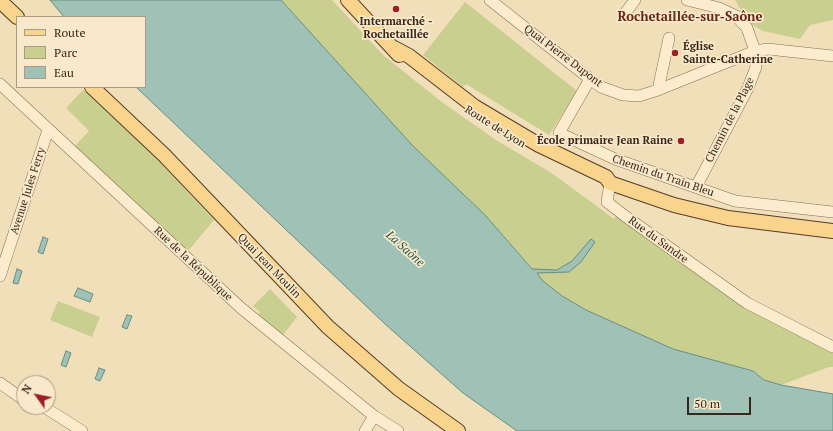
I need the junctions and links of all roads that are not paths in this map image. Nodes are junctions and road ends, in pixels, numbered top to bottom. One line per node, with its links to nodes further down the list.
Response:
1 (348, 0): 16 (main road, Route de Lyon)
2 (490, 0): 11 (street, Quai Pierre Dupont)
3 (635, 0): 7 (street)
4 (687, 0): 9 (street)
5 (0, 1): 6 (main road)
6 (16, 16)
7 (623, 16)
8 (669, 38): 14 (street)
9 (755, 51): 10 (street, Quai Pierre Dupont); 14 (street, Quai Pierre Dupont); 17 (street, Chemin de la Plage)
10 (833, 56)
11 (590, 79): 14 (street, Quai Pierre Dupont); 17 (street, Chemin du Train Bleu)
12 (0, 84): 15 (street, Rue de la République)
13 (93, 88): 29 (main road, Quai Jean Moulin)
14 (658, 90)
15 (48, 130): 20 (street, Avenue Jules Ferry); 25 (street, Rue de la République)
16 (610, 183): 19 (main road, Route de Lyon); 21 (street, Rue du Sandre)
17 (696, 188): 18 (street, Chemin du Train Bleu)
18 (833, 212)
19 (833, 231)
20 (0, 276)
21 (833, 347)
22 (0, 383): 23 (street)
23 (16, 394)
24 (56, 415): 26 (street)
25 (374, 416): 27 (street); 28 (street, Rue de la République)
26 (82, 431)
27 (365, 431)
28 (398, 431)
29 (458, 431)

